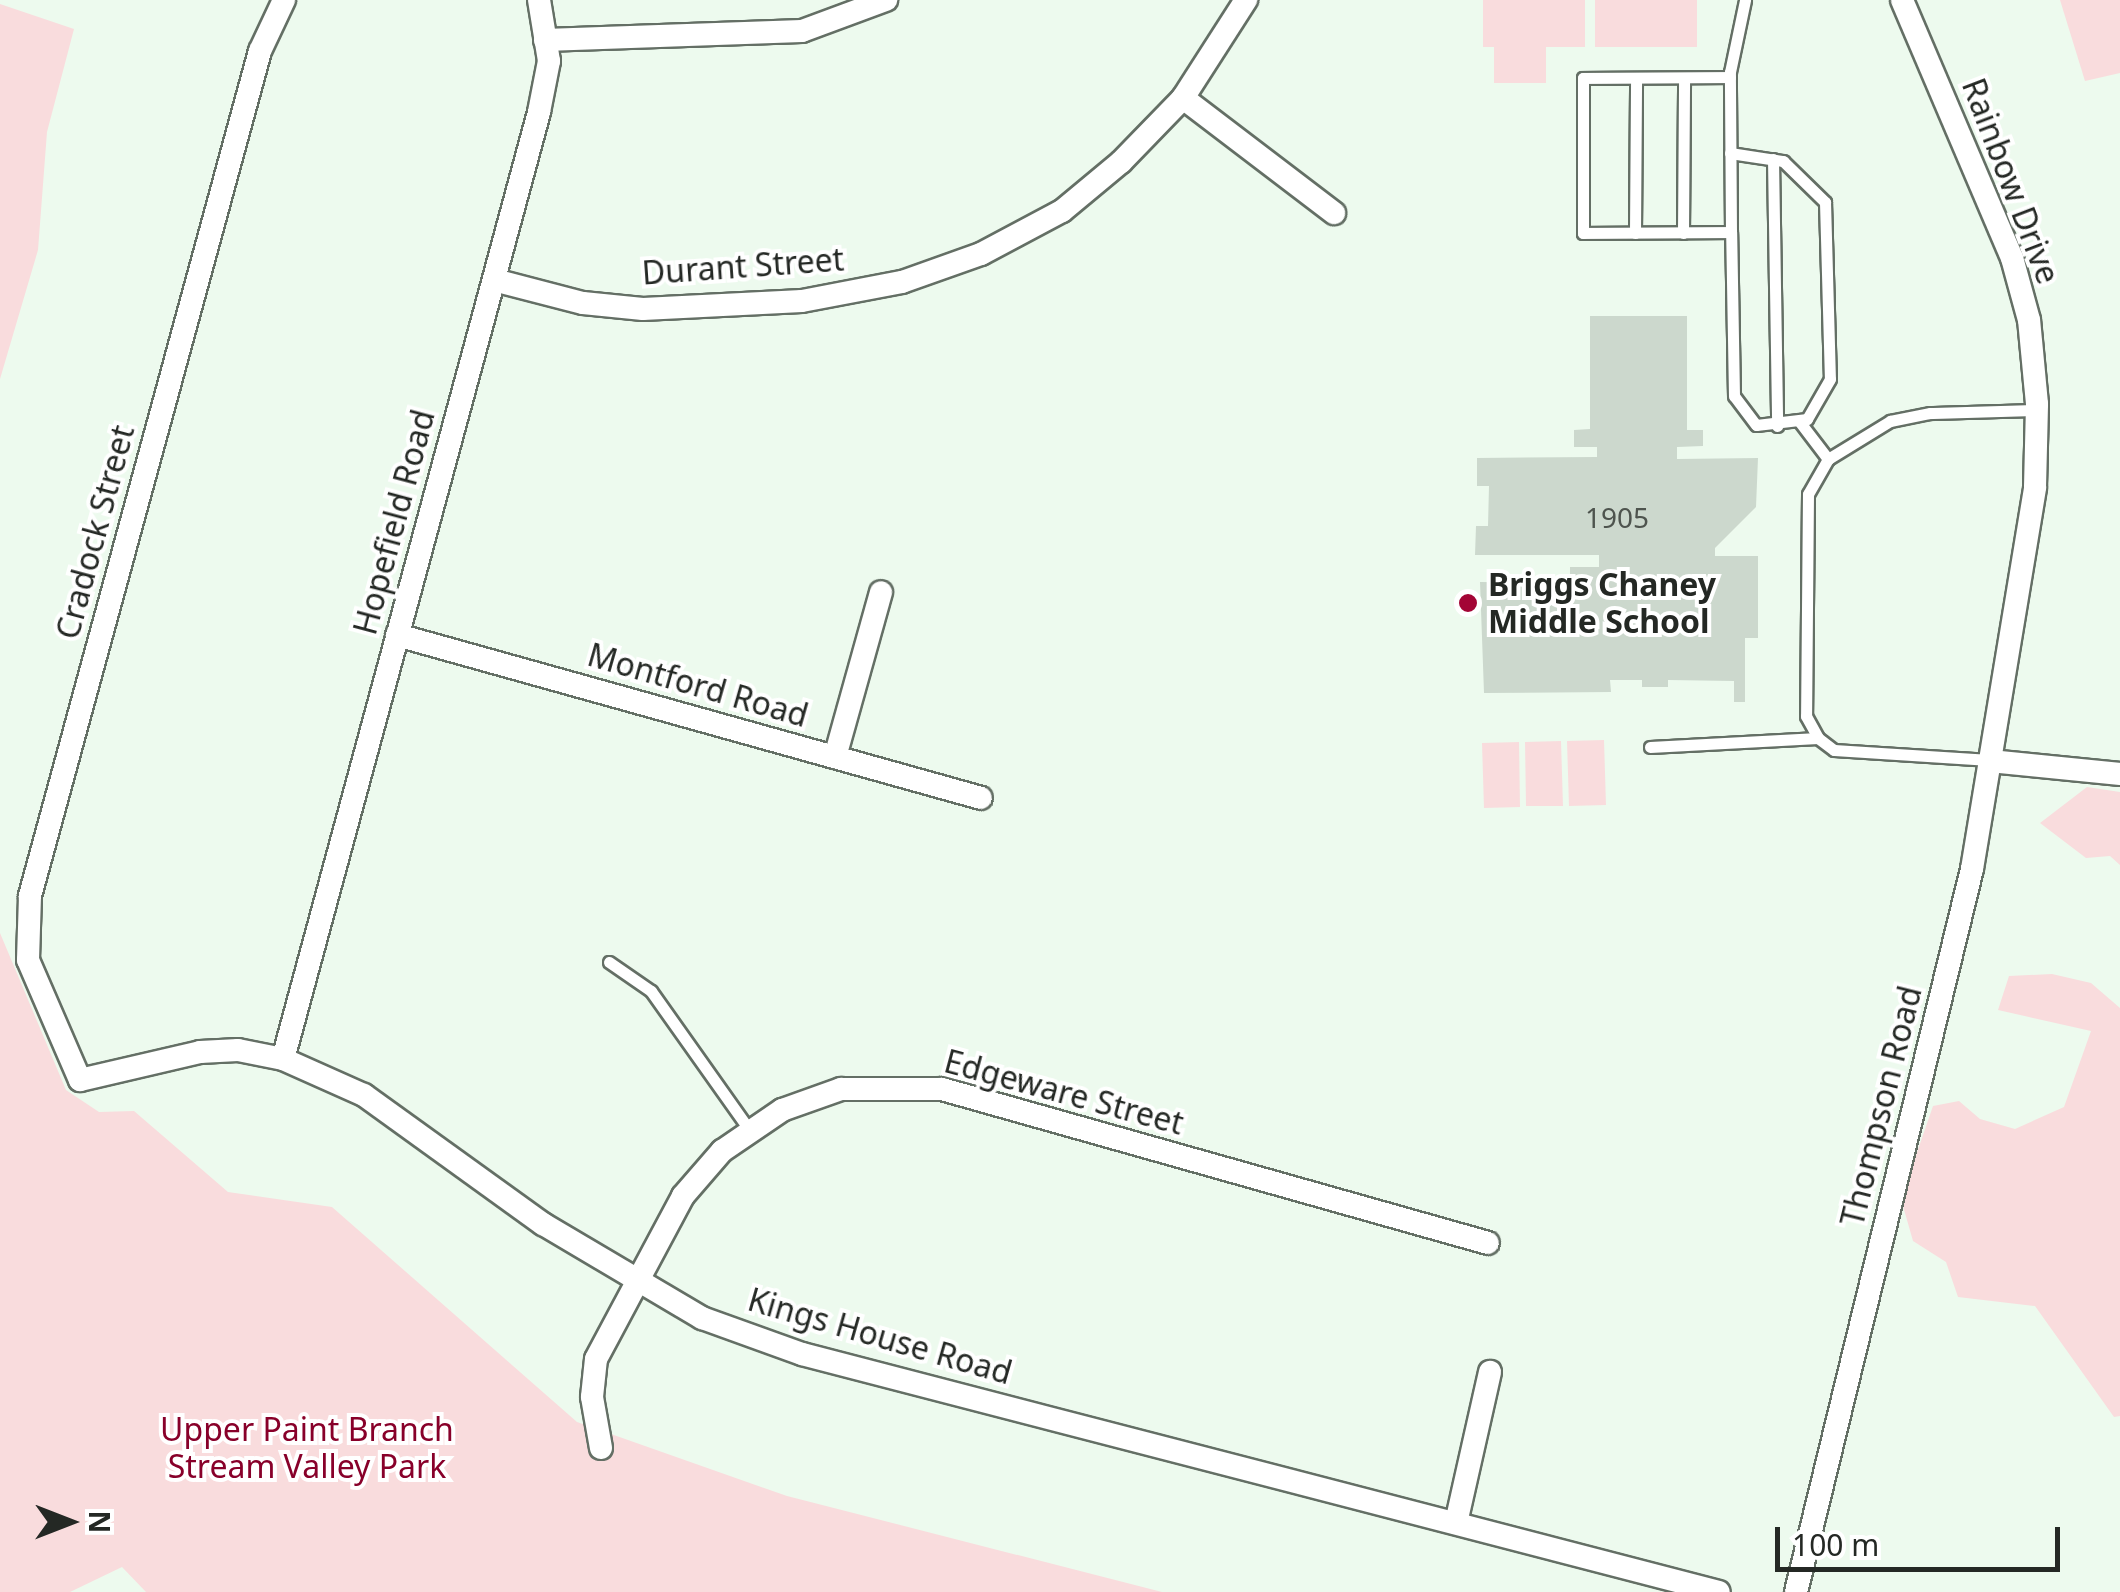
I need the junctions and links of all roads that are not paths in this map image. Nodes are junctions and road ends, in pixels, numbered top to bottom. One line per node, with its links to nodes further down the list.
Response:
1 (284, 0): 34 (street, Cradock Street)
2 (539, 0): 7 (street, Hopefield Road)
3 (886, 0): 7 (street)
4 (1246, 0): 11 (street, Durant Street)
5 (1745, 0): 8 (lane)
6 (1902, 0): 19 (street, Rainbow Drive)
7 (545, 40): 18 (street, Hopefield Road)
8 (1730, 77): 10 (lane); 12 (lane)
9 (1636, 78): 10 (lane); 16 (lane); 16 (lane)
10 (1684, 78): 17 (lane)
11 (1183, 98): 14 (street); 18 (street, Durant Street)
12 (1730, 153): 13 (lane); 15 (lane)
13 (1773, 159): 20 (lane); 21 (lane)
14 (1334, 213)
15 (1731, 232): 17 (lane); 21 (lane)
16 (1635, 233): 17 (lane)
17 (1683, 233)
18 (494, 280): 25 (street, Hopefield Road)
19 (2037, 410): 22 (lane); 23 (street, Rainbow Drive)
20 (1799, 421): 21 (lane); 22 (lane)
21 (1777, 426)
22 (1828, 460): 26 (lane)
23 (2024, 572): 29 (street, Thompson Road)
24 (881, 592): 28 (street)
25 (397, 635): 28 (street, Montford Road); 33 (street, Hopefield Road)
26 (1818, 738): 27 (lane); 29 (lane)
27 (1650, 747)
28 (836, 757): 31 (street, Montford Road)
29 (1990, 760): 30 (street); 42 (street, Thompson Road)
30 (2120, 774)
31 (981, 798)
32 (609, 962): 35 (lane)
33 (283, 1059): 34 (street, Kings House Road); 37 (street, Kings House Road)
34 (80, 1080)
35 (750, 1132): 36 (street, Edgeware Street); 37 (street, Edgeware Street)
36 (1488, 1243)
37 (633, 1279): 39 (street, Edgeware Street); 40 (street, Kings House Road)
38 (1490, 1372): 40 (street)
39 (600, 1448)
40 (1456, 1523): 41 (street, Kings House Road)
41 (1719, 1592)
42 (1796, 1592)

